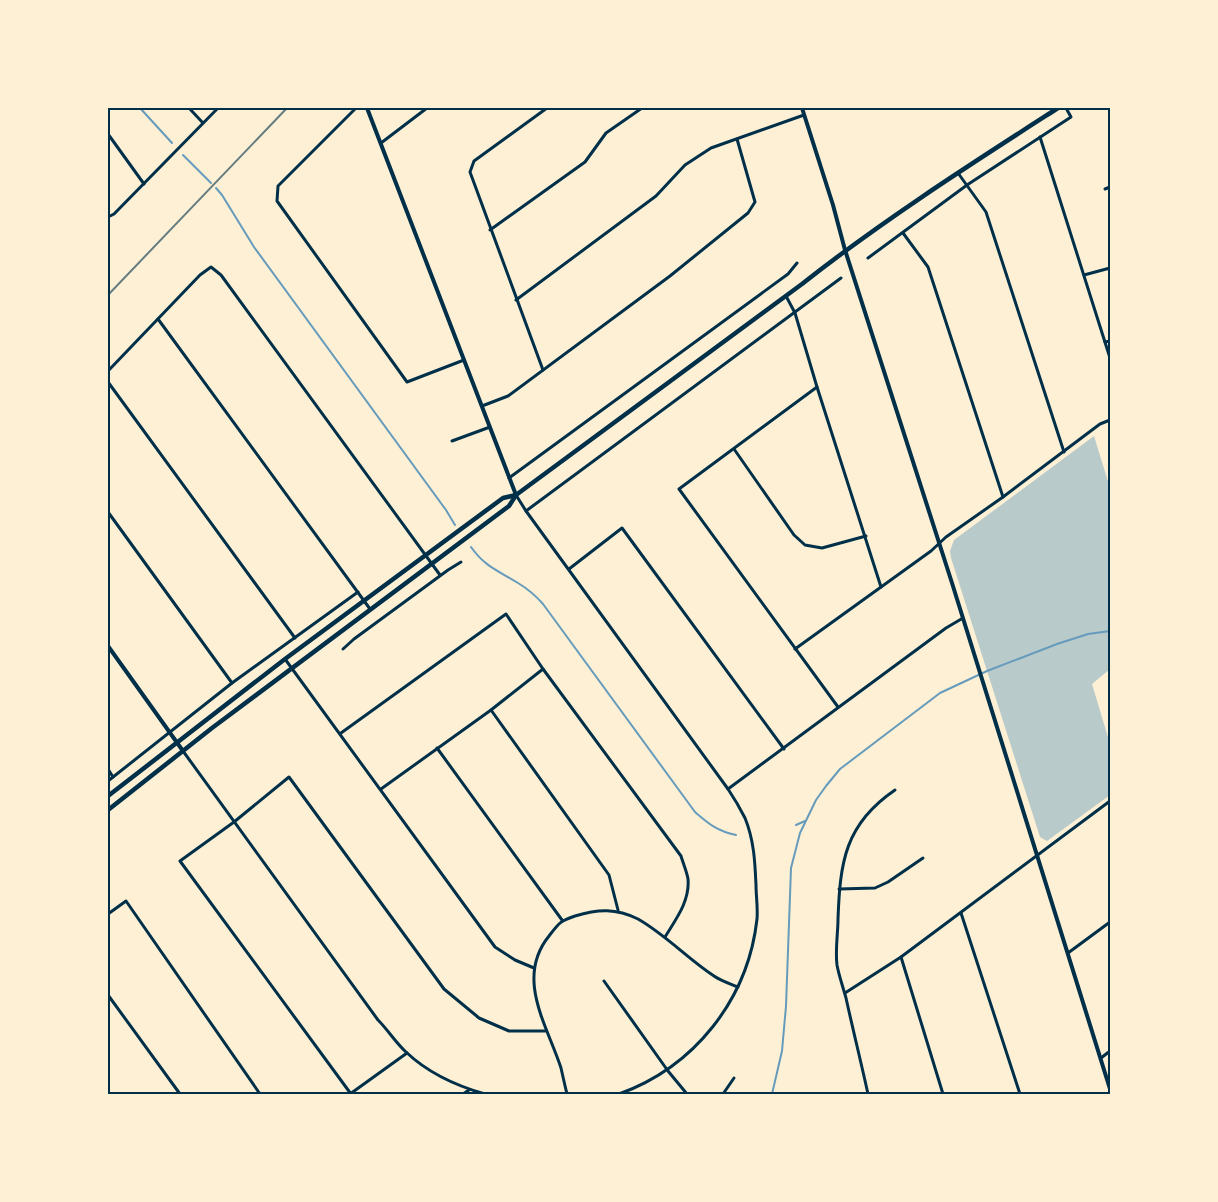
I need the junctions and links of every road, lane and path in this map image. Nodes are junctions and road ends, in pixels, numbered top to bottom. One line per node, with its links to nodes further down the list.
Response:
1 (190, 108): 12 (street)
2 (218, 108): 12 (street)
3 (356, 108): 38 (street)
4 (367, 108): 16 (street)
5 (427, 108): 16 (street)
6 (547, 108): 23 (street)
7 (642, 108): 23 (street)
8 (802, 108): 11 (street)
9 (1058, 108): 17 (main road)
10 (1066, 108): 14 (street)
11 (804, 115): 15 (street); 25 (street)
12 (203, 123): 18 (street)
13 (108, 134): 18 (street)
14 (1040, 137): 19 (street); 29 (street)
15 (737, 139): 32 (street); 39 (street)
16 (381, 143): 38 (street)
17 (958, 172): 19 (street); 25 (main road)
18 (144, 184): 22 (street)
19 (967, 185): 24 (street); 48 (street)
20 (1110, 187): 21 (street)
21 (1105, 189)
22 (108, 217)
23 (490, 230): 32 (street)
24 (903, 232): 26 (street); 51 (street)
25 (845, 250): 31 (main road); 55 (street)
26 (868, 258)
27 (797, 263): 49 (street)
28 (1110, 268): 29 (street)
29 (1084, 275): 36 (street)
30 (841, 278): 33 (street)
31 (786, 296): 33 (street); 50 (main road)
32 (516, 300): 39 (street)
33 (795, 313): 42 (street); 53 (street)
34 (158, 319): 40 (street); 56 (street); 62 (street)
35 (1110, 341): 36 (street)
36 (1106, 342): 37 (street)
37 (1110, 358)
38 (464, 360): 43 (street)
39 (543, 370): 43 (street)
40 (108, 371)
41 (108, 382): 66 (street)
42 (817, 387): 47 (street); 54 (street)
43 (482, 406): 45 (street)
44 (1110, 420): 48 (street)
45 (490, 428): 46 (street); 49 (street)
46 (452, 441)
47 (734, 449): 54 (street); 69 (street)
48 (1064, 452): 51 (street)
49 (509, 478): 50 (street)
50 (516, 496): 53 (street); 56 (main road); 58 (main road)
51 (1003, 497): 55 (street)
52 (108, 512): 73 (street)
53 (526, 512): 59 (street)
54 (866, 536): 61 (street)
55 (939, 544): 61 (street); 65 (street)
56 (425, 557): 58 (street); 63 (main road)
57 (461, 562): 60 (street)
58 (431, 564): 60 (street); 64 (main road)
59 (569, 569): 80 (street); 86 (street)
60 (440, 575): 68 (street)
61 (881, 587): 69 (street)
62 (358, 592): 63 (street); 66 (street)
63 (363, 600): 64 (street); 70 (main road)
64 (370, 609): 71 (main road)
65 (963, 618): 74 (street); 92 (street)
66 (295, 638): 73 (street)
67 (108, 646): 76 (street)
68 (343, 649)
69 (795, 649): 74 (street)
70 (285, 658): 71 (street); 78 (main road)
71 (291, 669): 77 (street); 81 (main road)
72 (543, 670): 75 (street); 77 (street); 100 (street)
73 (232, 683): 76 (street)
74 (838, 707): 80 (street)
75 (492, 710): 79 (street); 95 (street)
76 (170, 732): 78 (street); 83 (street)
77 (341, 733): 85 (street)
78 (177, 742): 81 (street); 88 (main road)
79 (437, 748): 85 (street); 98 (street)
80 (784, 749): 86 (street)
81 (183, 751): 90 (main road); 91 (street)
82 (108, 769): 83 (street)
83 (113, 777): 84 (street)
84 (108, 781)
85 (381, 789): 103 (street)
86 (728, 789): 105 (street)
87 (895, 790): 94 (street)
88 (108, 796)
89 (1110, 801): 92 (street)
90 (108, 810)
91 (234, 822): 108 (street); 110 (street); 118 (street)
92 (1037, 854): 96 (street); 101 (street)
93 (922, 858): 94 (street)
94 (839, 889): 106 (street)
95 (618, 910): 98 (street); 100 (street)
96 (961, 913): 102 (street); 127 (street)
97 (108, 914): 117 (street)
98 (562, 920): 103 (street)
99 (1110, 922): 101 (street)
100 (665, 937): 105 (street)
101 (1068, 953): 111 (street)
102 (901, 957): 106 (street); 126 (street)
103 (534, 968): 108 (street)
104 (604, 980): 112 (street)
105 (739, 988): 112 (street)
106 (845, 993): 125 (street)
107 (108, 995): 116 (street)
108 (545, 1031): 121 (street)
109 (1110, 1051): 111 (street)
110 (407, 1053): 115 (street); 118 (street)
111 (1101, 1058): 114 (street)
112 (668, 1071): 122 (street); 123 (street)
113 (734, 1078): 124 (street)
114 (1110, 1089)
115 (469, 1090): 119 (street); 120 (street)
116 (180, 1094)
117 (260, 1094)
118 (350, 1094)
119 (463, 1094)
120 (485, 1094)
121 (566, 1094)
122 (619, 1094)
123 (687, 1094)
124 (722, 1094)
125 (868, 1094)
126 (943, 1094)
127 (1020, 1094)

